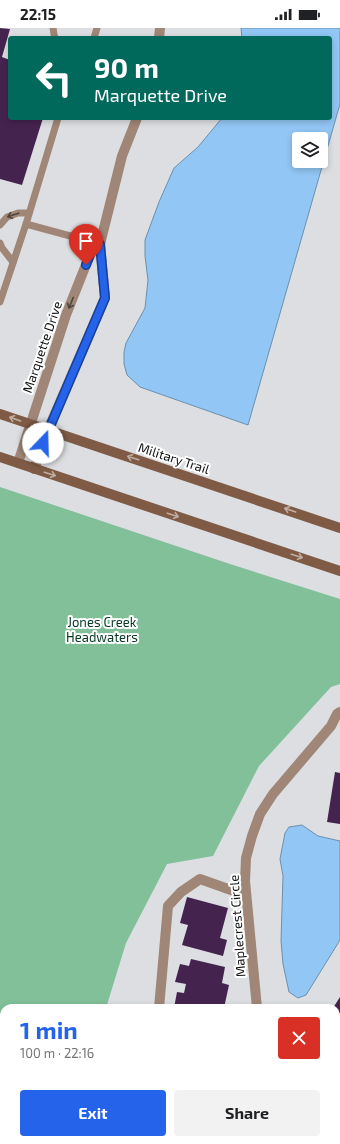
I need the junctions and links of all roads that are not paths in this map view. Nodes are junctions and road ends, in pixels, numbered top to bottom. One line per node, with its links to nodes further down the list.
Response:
1 (57, 120): 3 (lane)
2 (137, 120): 7 (street, Marquette Drive)
3 (29, 213): 4 (lane); 5 (lane, one-way to 5)
4 (26, 224): 7 (lane); 8 (lane)
5 (0, 225)
6 (0, 243): 8 (lane)
7 (100, 244): 12 (street, Marquette Drive, one-way to 12); 13 (street, Marquette Drive)
8 (13, 262): 9 (lane)
9 (3, 286): 10 (lane)
10 (0, 302)
11 (0, 414): 12 (main road, Military Trail, one-way to 11)
12 (30, 424): 13 (main road, Military Trail); 15 (street, Marquette Drive)
13 (48, 430): 16 (street, Marquette Drive); 17 (main road, Military Trail, one-way to 13)
14 (0, 457): 15 (main road)
15 (18, 463): 16 (main road)
16 (34, 469): 18 (main road, one-way to 18)
17 (340, 528)
18 (340, 571)
19 (340, 712): 20 (street, Maplecrest Circle)
20 (335, 725): 21 (street, Maplecrest Circle)
21 (245, 895): 22 (street); 23 (street, Maplecrest Circle)
22 (158, 1004)
23 (257, 1004)

